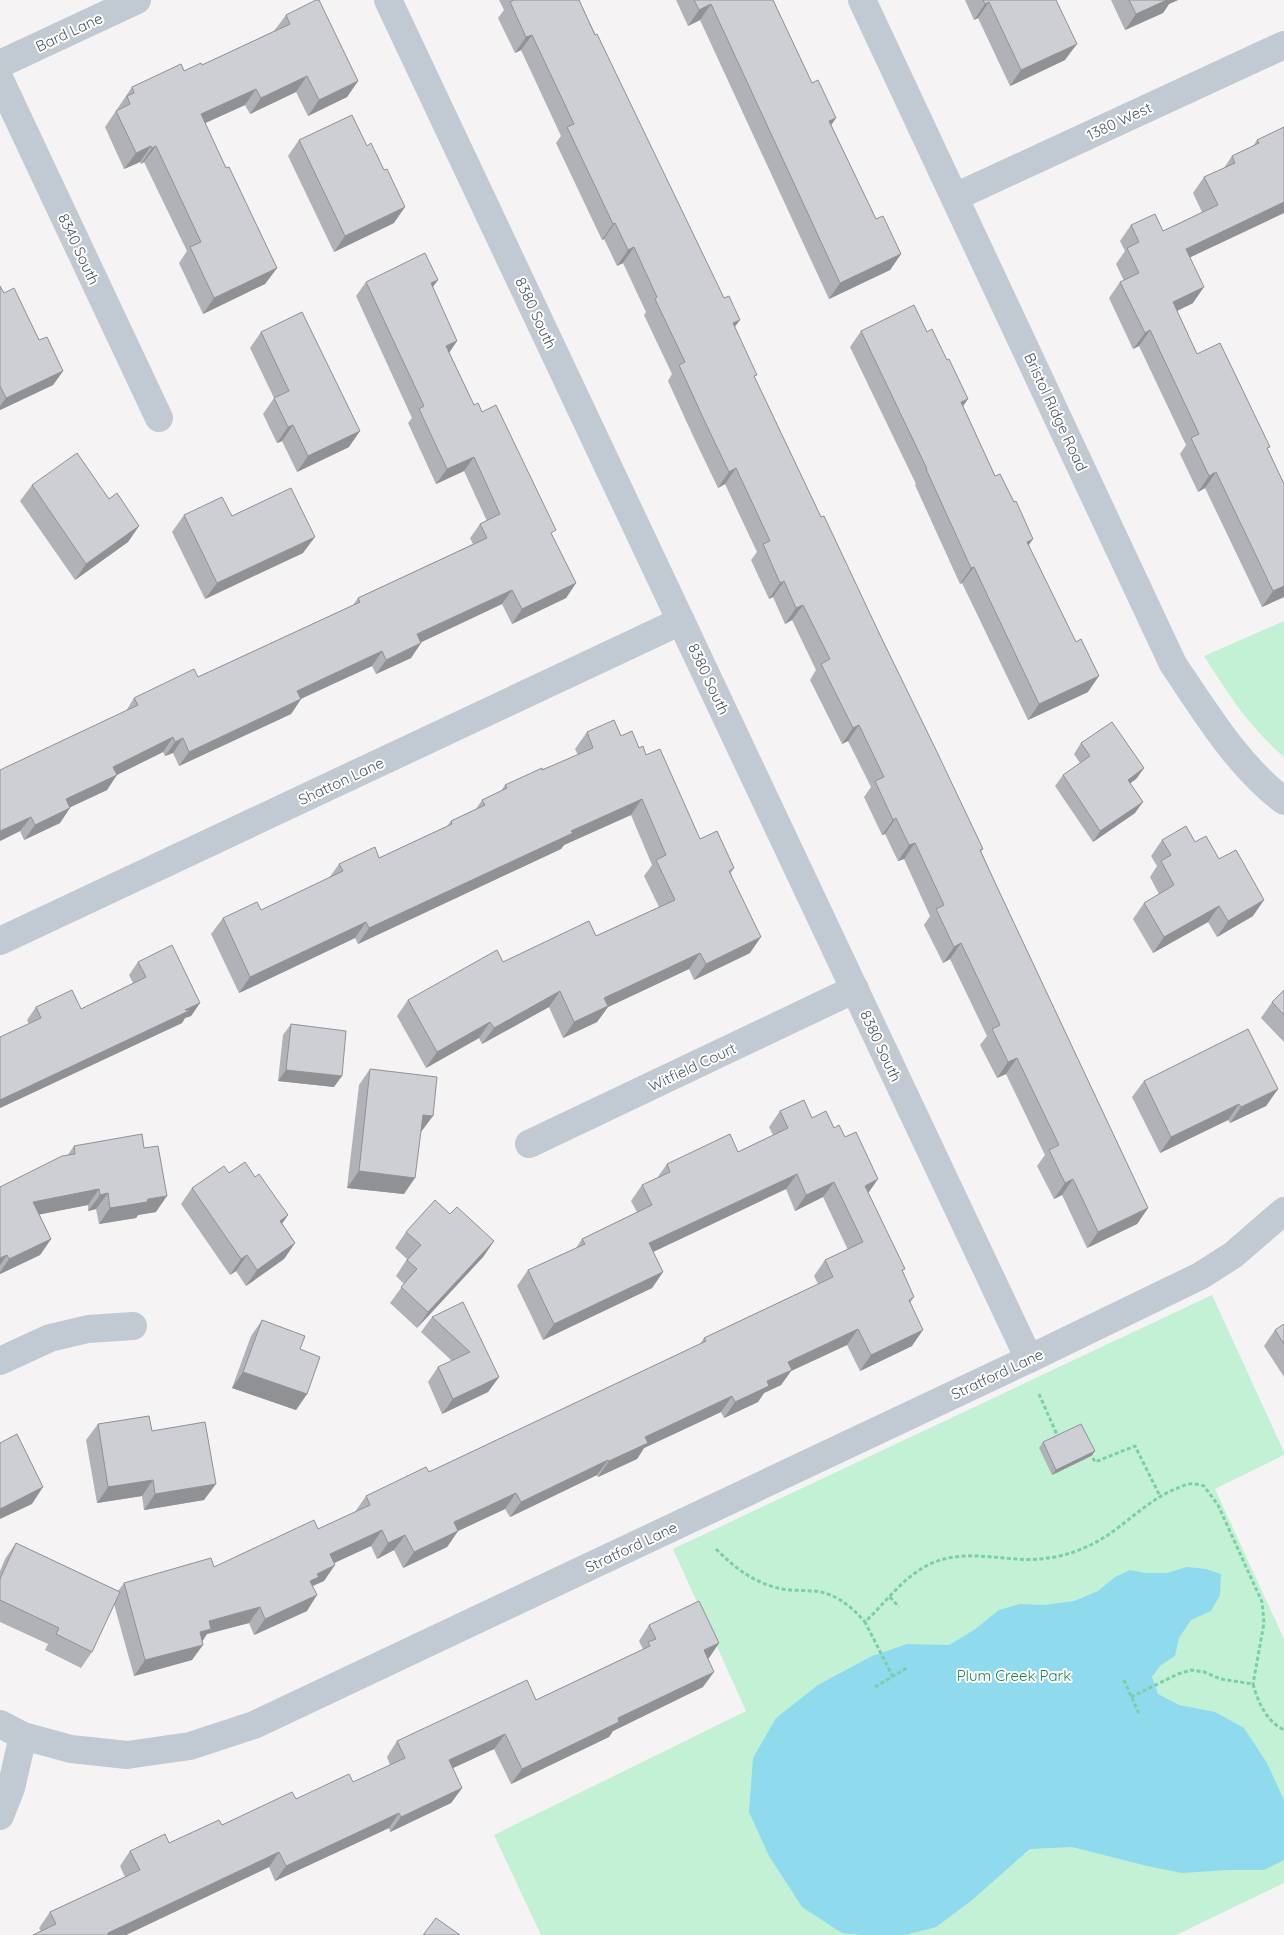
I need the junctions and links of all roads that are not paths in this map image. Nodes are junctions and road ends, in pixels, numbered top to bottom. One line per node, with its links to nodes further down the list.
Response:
1 (137, 0): 5 (street, Bard Lane)
2 (388, 0): 9 (street, 8380 South)
3 (862, 0): 7 (street, Bristol Ridge Road)
4 (1284, 45): 7 (street, 1380 West)
5 (0, 64)
6 (0, 80): 8 (street, 8340 South)
7 (955, 197): 10 (street, Bristol Ridge Road)
8 (159, 418)
9 (681, 621): 11 (street, Shatton Lane); 12 (street, 8380 South)
10 (1284, 801)
11 (0, 941)
12 (855, 989): 13 (street, Witfield Court); 16 (street, 8380 South)
13 (529, 1144)
14 (1284, 1211): 16 (street, Stratford Lane)
15 (133, 1326): 17 (street)
16 (1029, 1359): 18 (street, Stratford Lane)
17 (0, 1361)
18 (12, 1730): 19 (street, Stratford Lane)
19 (0, 1816)

